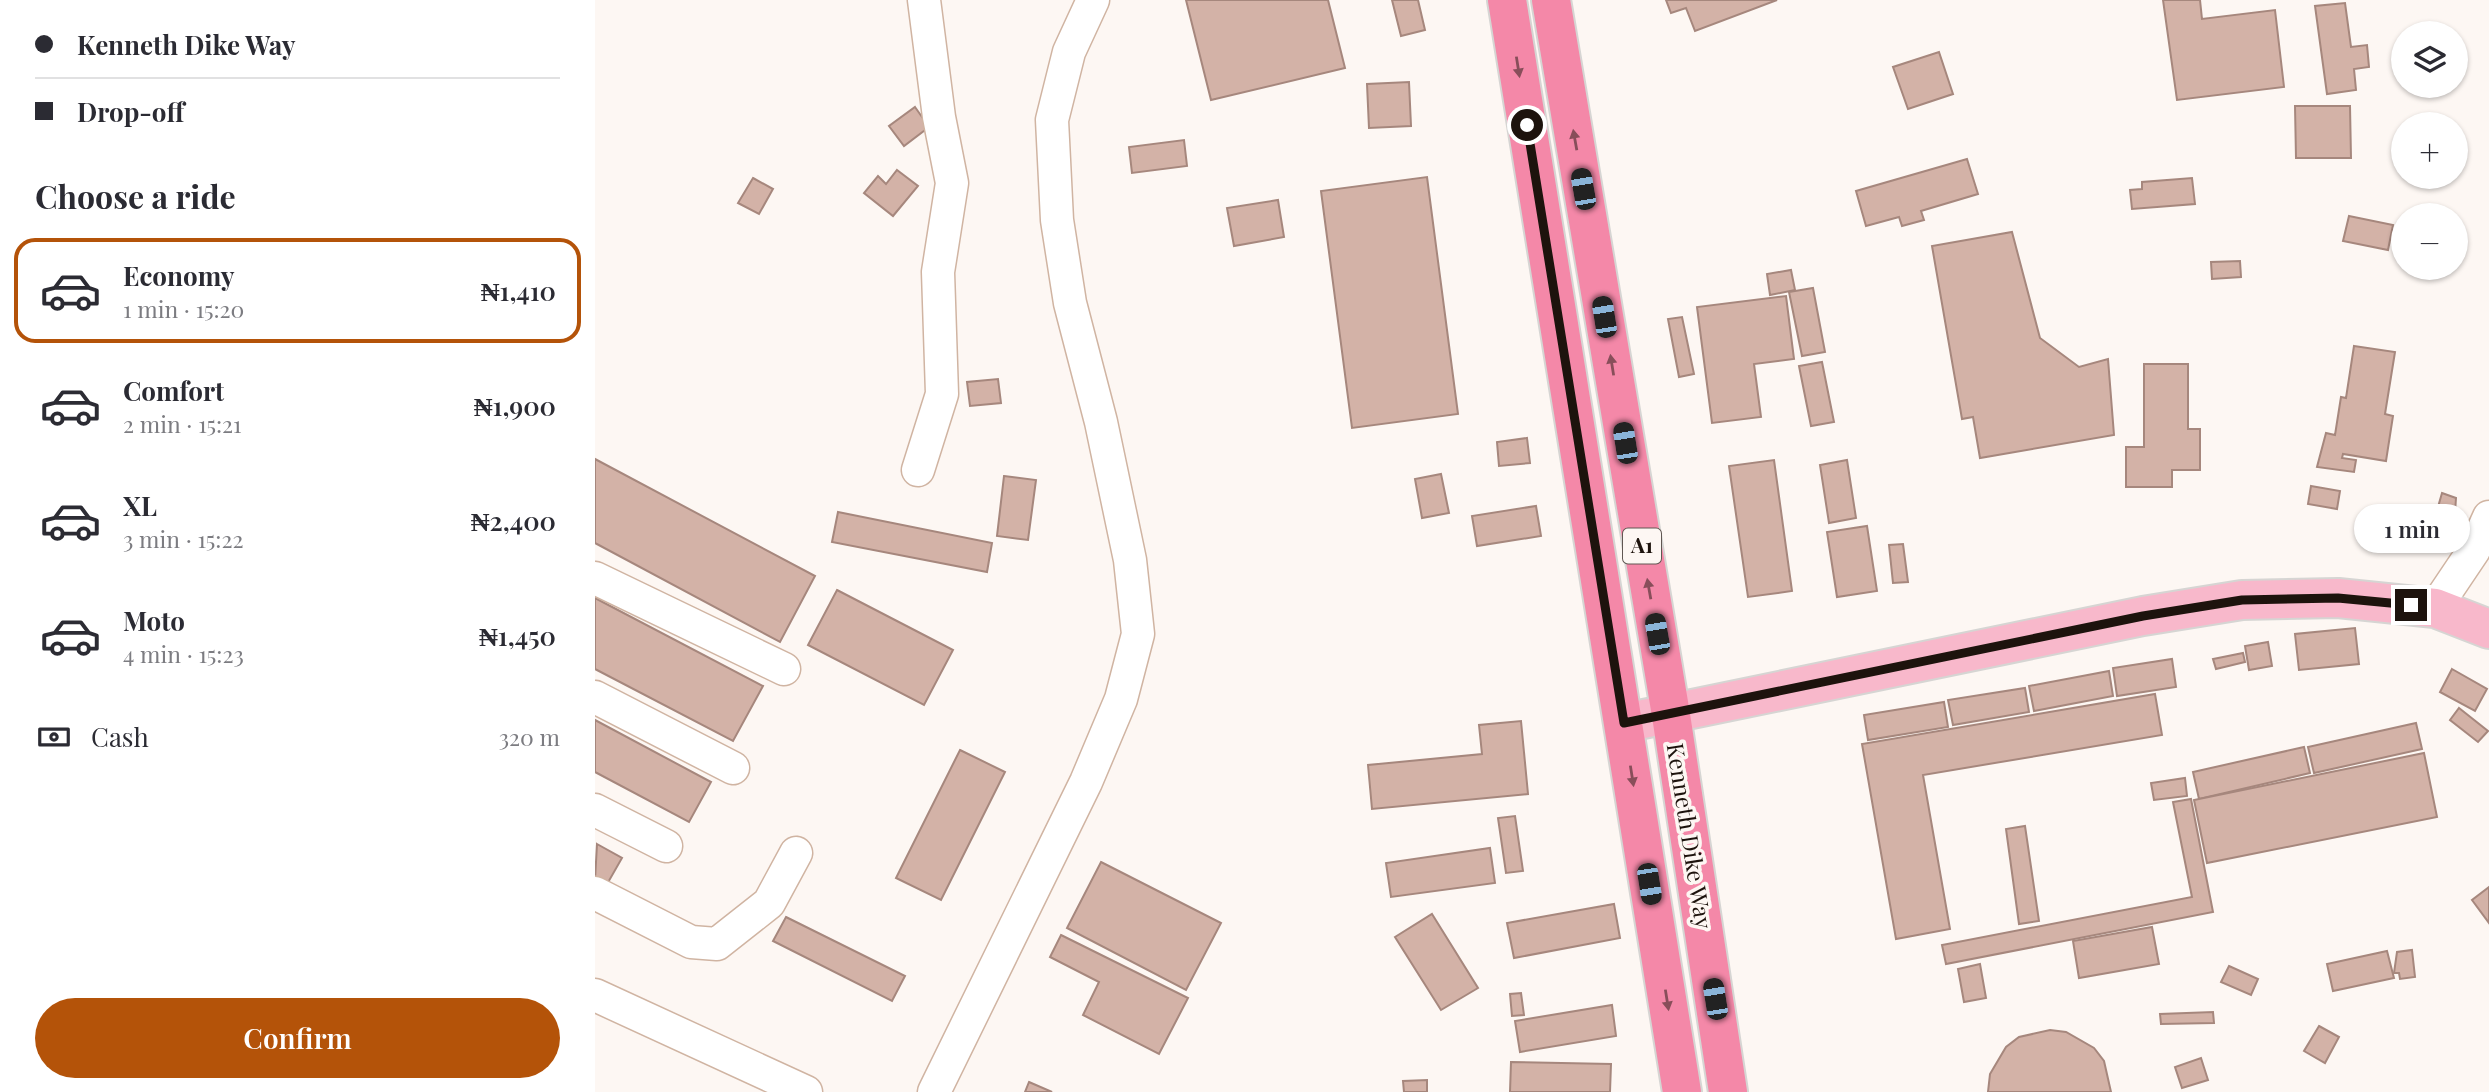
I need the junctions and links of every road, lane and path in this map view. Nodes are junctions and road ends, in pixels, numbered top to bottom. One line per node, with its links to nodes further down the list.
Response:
1 (924, 0): 9 (street)
2 (1093, 0): 25 (street)
3 (1507, 0): 6 (highway, Kenneth Dike Way / A1, one-way to 6)
4 (1551, 0): 5 (highway, Kenneth Dike Way / A1, one-way to 4)
5 (1592, 243): 6 (highway); 7 (highway, Kenneth Dike Way / A1, one-way to 5)
6 (1548, 250): 8 (highway, Kenneth Dike Way / A1)
7 (1621, 416): 8 (highway); 16 (highway, Kenneth Dike Way / A1, one-way to 7)
8 (1575, 423): 17 (highway, Kenneth Dike Way / A1)
9 (918, 470)
10 (2489, 517): 12 (street)
11 (595, 578): 14 (street)
12 (2435, 608): 13 (main road); 16 (main road)
13 (2489, 629)
14 (784, 669)
15 (595, 697): 18 (street)
16 (1671, 715): 17 (main road); 27 (highway, Kenneth Dike Way / A1)
17 (1624, 723): 26 (highway, Kenneth Dike Way / A1, one-way to 26)
18 (733, 768)
19 (595, 810): 20 (street)
20 (666, 846)
21 (796, 853): 22 (street)
22 (595, 893)
23 (595, 995): 24 (street)
24 (806, 1092)
25 (934, 1092)
26 (1682, 1092)
27 (1728, 1092)

